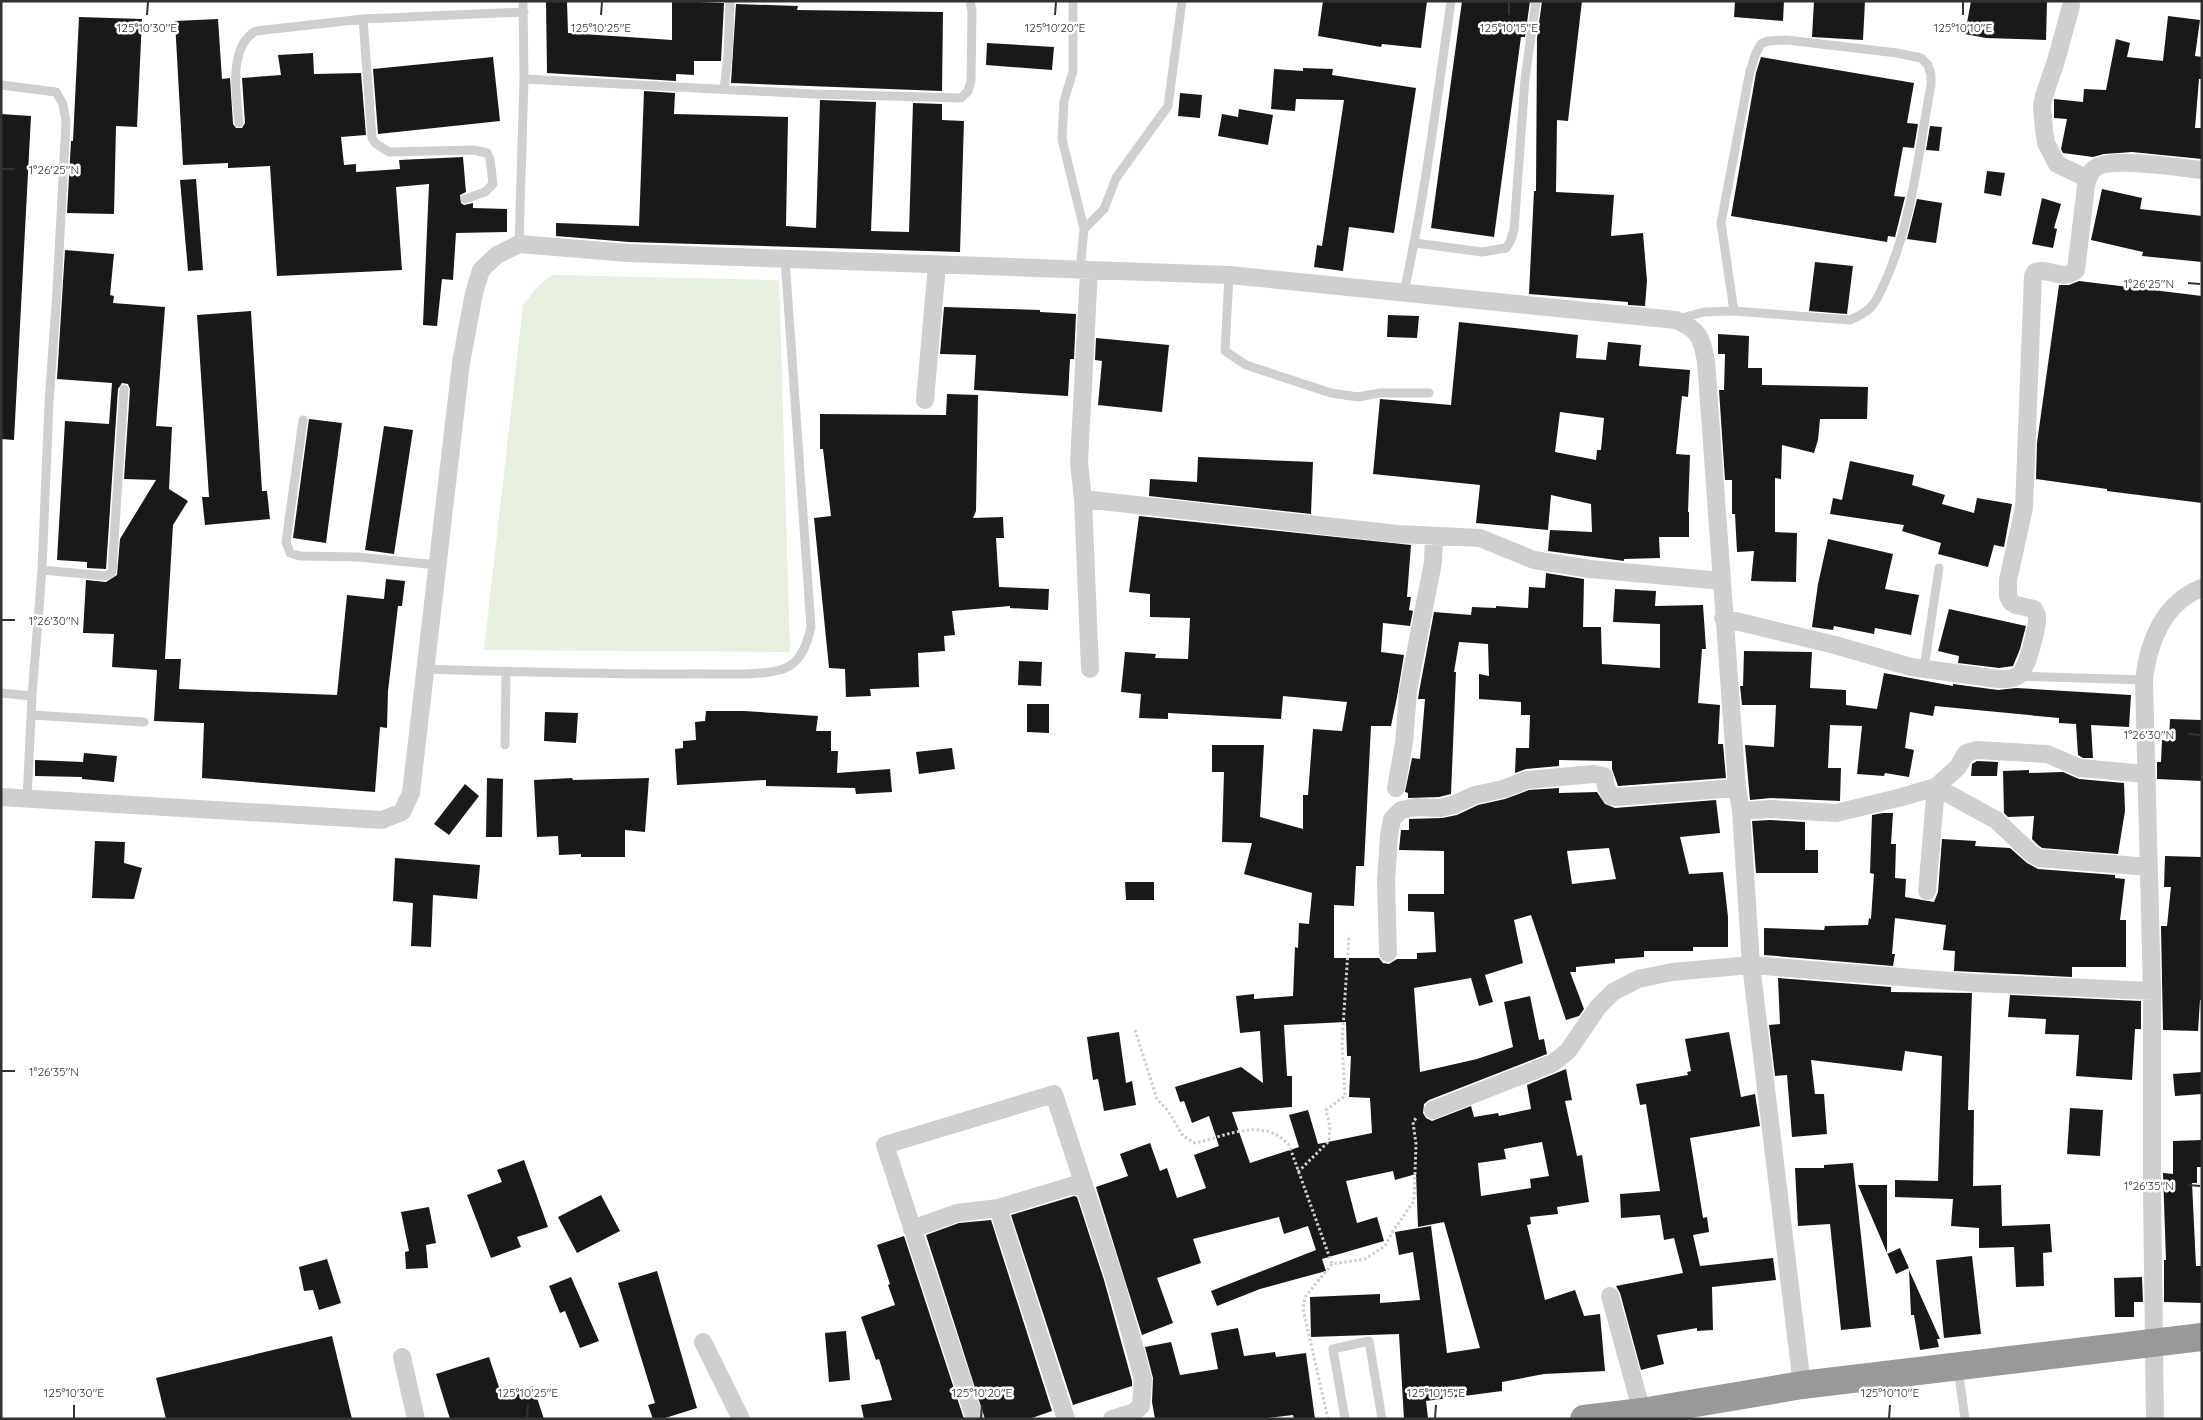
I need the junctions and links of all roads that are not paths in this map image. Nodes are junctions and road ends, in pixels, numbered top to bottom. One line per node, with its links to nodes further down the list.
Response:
1 (524, 1): 9 (lane)
2 (730, 1): 13 (lane)
3 (970, 1): 13 (lane)
4 (1073, 1): 18 (lane)
5 (1182, 1): 18 (lane)
6 (1451, 1): 19 (lane)
7 (1536, 1): 19 (lane)
8 (2071, 6): 16 (street)
9 (524, 12): 10 (lane); 11 (lane)
10 (363, 19): 14 (lane); 17 (lane)
11 (524, 79): 13 (lane); 20 (lane)
12 (1, 85): 36 (lane)
13 (724, 89)
14 (240, 122)
15 (2202, 170): 16 (street)
16 (2088, 179): 44 (street)
17 (465, 199)
18 (1084, 229): 23 (lane)
19 (1415, 243): 25 (lane)
20 (519, 244): 21 (street); 34 (street)
21 (785, 259): 22 (street); 43 (lane)
22 (937, 265): 23 (street); 30 (street)
23 (1084, 270): 24 (street); 32 (street)
24 (1229, 275): 25 (street); 29 (lane)
25 (1404, 292): 27 (street)
26 (1734, 311): 26 (lane); 27 (lane)
27 (1676, 320): 37 (street)
28 (124, 389): 36 (lane)
29 (1429, 393)
30 (925, 400)
31 (303, 420): 34 (lane)
32 (1083, 499): 33 (street); 42 (street)
33 (1434, 536): 37 (street); 53 (street)
34 (436, 565): 41 (street)
35 (1939, 568): 40 (lane)
36 (42, 570): 47 (lane)
37 (1722, 582): 39 (street)
38 (2202, 588): 45 (street)
39 (1723, 618): 40 (street); 54 (street)
40 (1924, 668): 44 (street)
41 (425, 669): 43 (lane); 56 (street)
42 (1090, 669)
43 (506, 672): 50 (lane)
44 (2018, 676): 45 (lane)
45 (2144, 680): 51 (street)
46 (1, 693): 47 (lane)
47 (32, 696): 48 (lane)
48 (32, 715): 49 (lane); 56 (lane)
49 (144, 722)
50 (504, 745)
51 (2146, 774): 52 (street); 58 (street)
52 (1936, 787): 57 (street); 58 (street); 59 (street)
53 (1396, 788)
54 (1737, 788): 57 (street); 60 (street)
55 (1, 797): 56 (street)
56 (27, 799)
57 (1741, 811): 61 (street)
58 (2149, 866): 62 (street)
59 (1927, 891)
60 (1388, 953)
61 (1751, 965): 62 (street); 63 (street); 73 (street)
62 (2152, 991): 70 (street)
63 (1433, 1110)
64 (1084, 1188): 65 (street); 66 (street); 79 (street)
65 (998, 1208): 66 (street); 78 (street)
66 (912, 1229): 77 (street)
67 (1610, 1296): 74 (street)
68 (2202, 1337): 70 (highway)
69 (703, 1342): 76 (street)
70 (2154, 1343): 72 (highway); 84 (street)
71 (402, 1357): 75 (street)
72 (1958, 1366): 73 (highway); 83 (lane)
73 (1802, 1385): 74 (highway)
74 (1642, 1412): 82 (highway)
75 (416, 1419)
76 (741, 1419)
77 (975, 1419)
78 (1066, 1419)
79 (1112, 1419)
80 (1345, 1419): 81 (lane)
81 (1382, 1419)
82 (1584, 1419)
83 (1965, 1419)
84 (2155, 1419)

